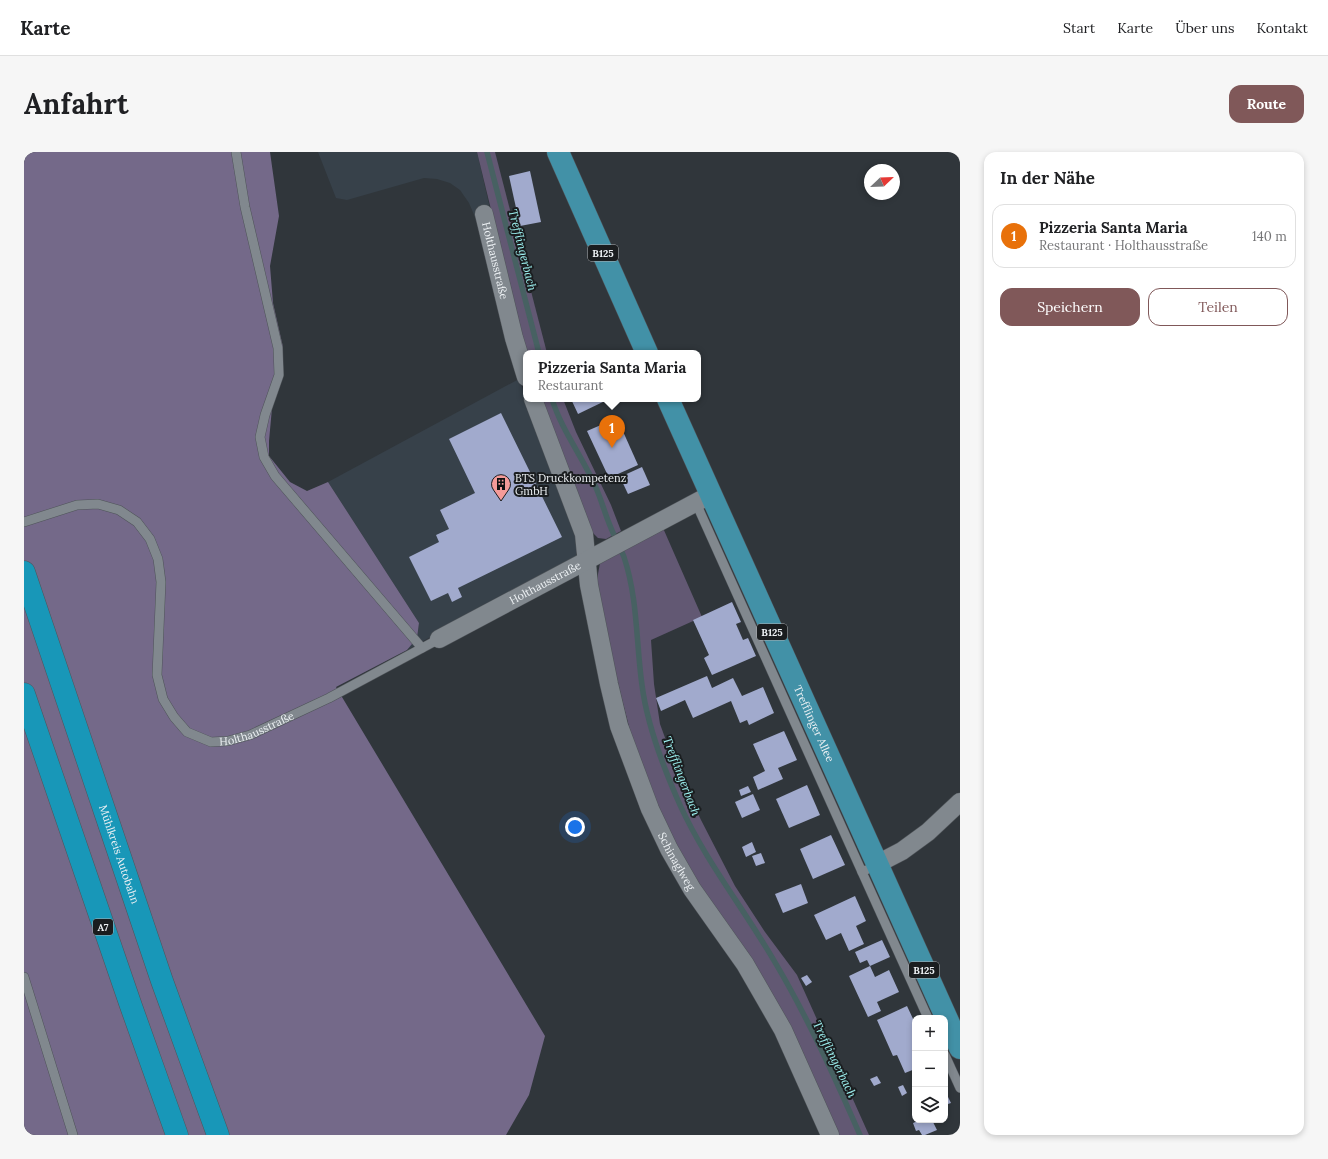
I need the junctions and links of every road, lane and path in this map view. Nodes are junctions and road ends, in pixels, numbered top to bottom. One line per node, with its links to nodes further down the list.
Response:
1 (236, 152): 13 (lane)
2 (558, 152): 4 (main road, B125)
3 (484, 214): 5 (street, Holthausstraße)
4 (646, 350)
5 (523, 367)
6 (534, 402): 10 (street, Holthausstraße)
7 (669, 402): 8 (main road, Trefflinger Allee / B125)
8 (703, 499): 10 (street, Holthausstraße); 16 (main road, Trefflinger Allee / B125)
9 (24, 522): 13 (lane, Holthausstraße)
10 (587, 561): 12 (street, Holthausstraße); 25 (street, Schinaglweg)
11 (24, 572): 24 (highway, Mühlkreis Autobahn)
12 (440, 639): 13 (lane, Holthausstraße)
13 (422, 648)
14 (24, 694): 23 (highway, A7)
15 (960, 802): 16 (street)
16 (876, 865): 18 (lane); 19 (main road, Trefflinger Allee / B125)
17 (24, 977): 22 (lane)
18 (927, 1015)
19 (960, 1048)
20 (948, 1062): 21 (lane)
21 (960, 1088)
22 (73, 1135)
23 (177, 1135)
24 (218, 1135)
25 (830, 1135)

